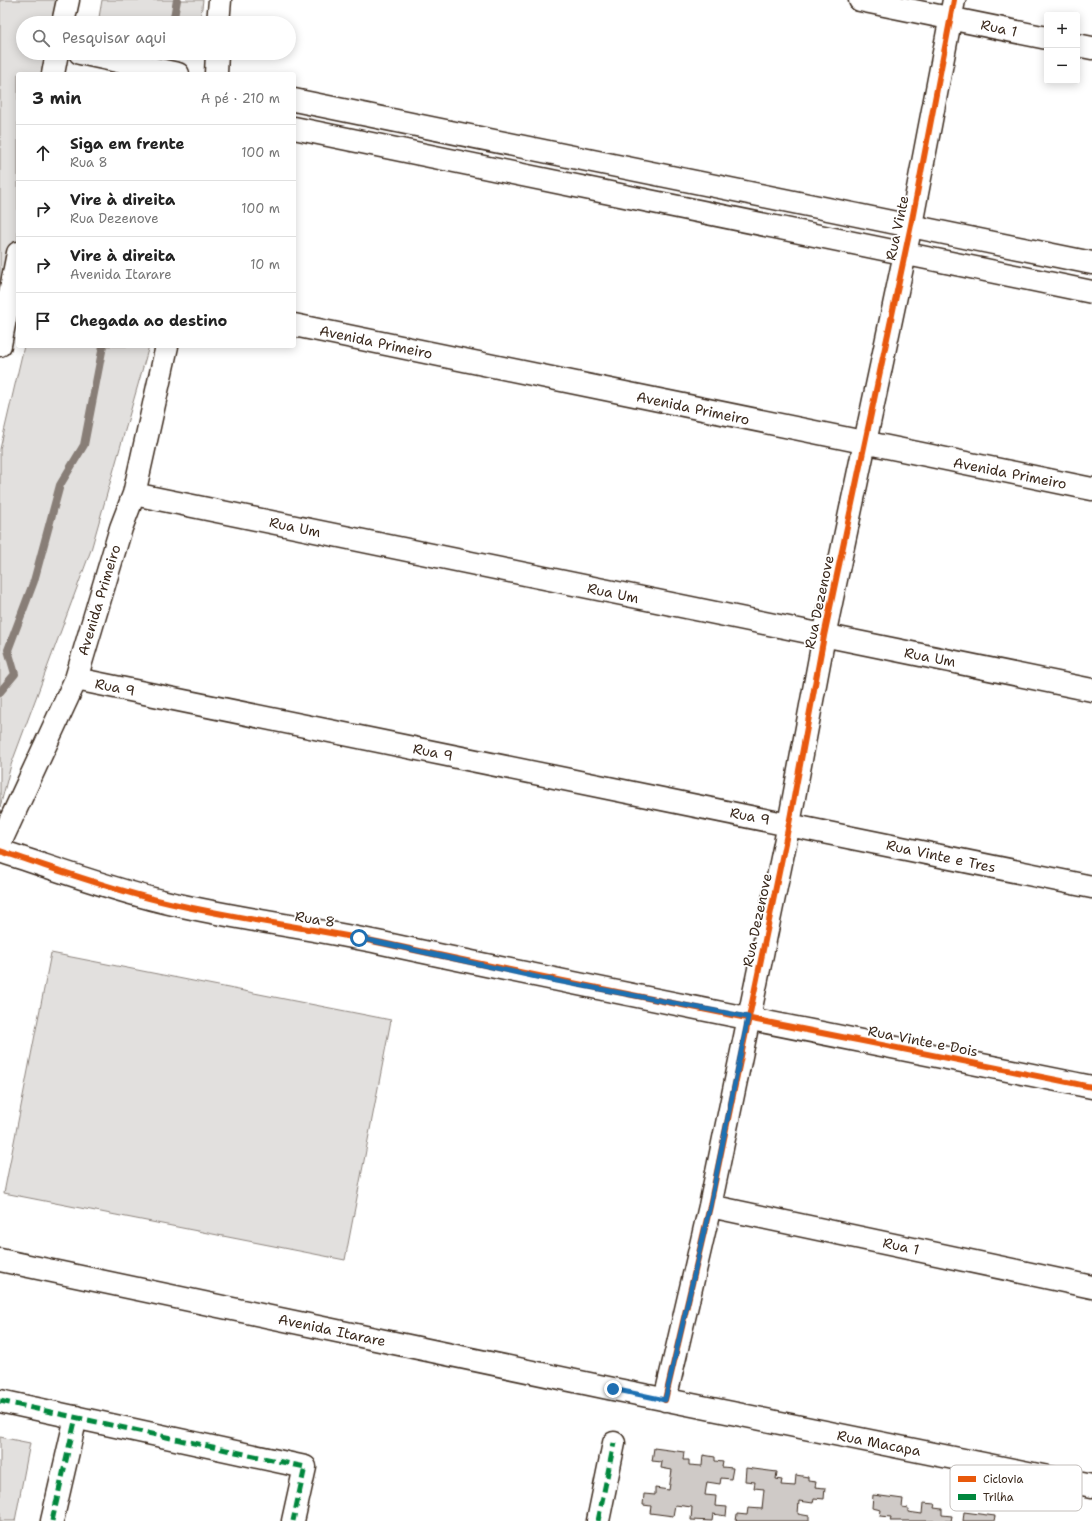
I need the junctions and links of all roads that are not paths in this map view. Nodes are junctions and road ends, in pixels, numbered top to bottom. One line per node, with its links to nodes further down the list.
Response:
1 (68, 0): 5 (street)
2 (220, 0): 6 (street)
3 (860, 0): 4 (street, Rua 1)
4 (952, 9): 7 (street, Rua 1); 18 (street, Rua Vinte)
5 (65, 16)
6 (219, 16)
7 (1044, 37)
8 (1080, 46): 9 (street)
9 (1092, 48)
10 (56, 60): 13 (street)
11 (113, 60): 14 (street)
12 (217, 60): 15 (street)
13 (53, 72)
14 (169, 72)
15 (216, 72)
16 (296, 100): 18 (street)
17 (296, 128): 19 (street)
18 (911, 225): 19 (street, Rua Vinte); 21 (street)
19 (904, 254): 22 (street); 26 (street, Rua Vinte)
20 (16, 263): 24 (street)
21 (1092, 263)
22 (1092, 292)
23 (296, 325): 26 (street, Avenida Primeiro)
24 (0, 345)
25 (167, 348): 28 (street, Avenida Primeiro)
26 (864, 443): 27 (street, Avenida Primeiro); 29 (street, Rua Dezenove)
27 (1092, 490)
28 (134, 494): 29 (street, Rua Um); 30 (street, Avenida Primeiro)
29 (824, 636): 31 (street, Rua Um); 32 (street, Rua Dezenove)
30 (76, 679): 32 (street, Rua 9); 33 (street, Avenida Primeiro)
31 (1092, 690)
32 (789, 824): 35 (street, Rua Vinte e Tres); 36 (street, Rua Dezenove)
33 (0, 843)
34 (0, 851): 36 (street, Rua 8)
35 (1092, 887)
36 (748, 1017): 37 (street, Rua Vinte e Dois); 38 (street, Rua Dezenove)
37 (1092, 1087)
38 (710, 1206): 40 (street, Rua 1); 41 (street, Rua Dezenove)
39 (0, 1260): 41 (street, Avenida Itarare)
40 (1092, 1286)
41 (665, 1400): 45 (street, Rua Macapa)
42 (0, 1401): 43 (street)
43 (76, 1417): 48 (street); 49 (street)
44 (614, 1443): 50 (street)
45 (988, 1465)
46 (1082, 1484): 47 (street, Rua Macapa)
47 (1092, 1486)
48 (52, 1521)
49 (293, 1521)
50 (598, 1521)

